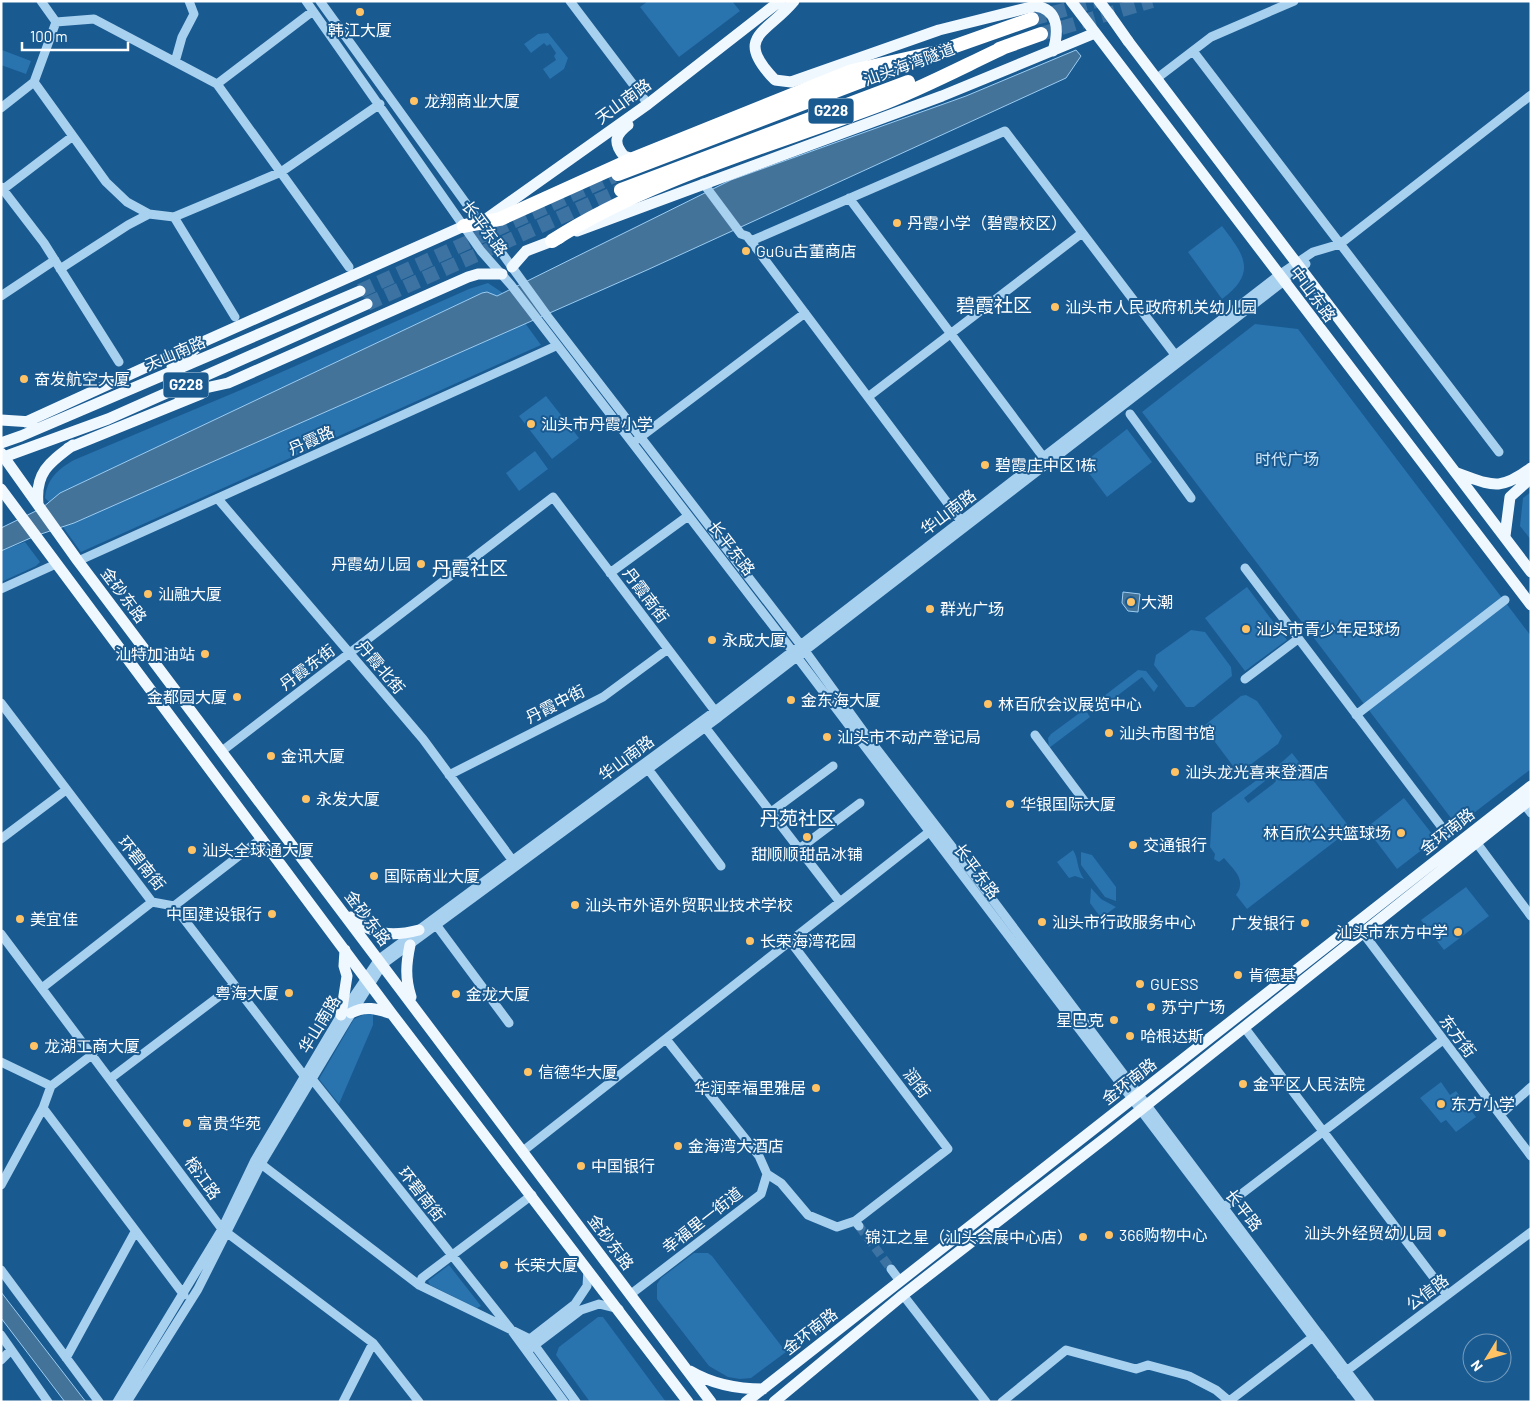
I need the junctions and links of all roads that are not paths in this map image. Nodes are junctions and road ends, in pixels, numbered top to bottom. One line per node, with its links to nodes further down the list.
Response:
1 (41, 1): 13 (street)
2 (189, 1): 20 (street)
3 (306, 1): 11 (street, 长平东路)
4 (320, 1): 38 (street, 长平东路)
5 (570, 1): 26 (street)
6 (780, 1): 26 (main road, 天山南路)
7 (793, 1): 17 (main road); 29 (main road, 天山南路)
8 (1070, 1): 15 (main road, 中山东路)
9 (1099, 1): 21 (main road, 中山东路, bridge)
10 (1294, 1): 18 (street)
11 (313, 11): 23 (street); 25 (street, 长平东路)
12 (1032, 19): 19 (highway, 汕头海湾隧道 / G228)
13 (56, 22): 20 (street); 22 (street)
14 (1041, 34): 16 (highway, 汕头海湾隧道 / G228)
15 (1095, 34): 17 (main road); 50 (main road, 中山东路)
16 (1007, 46): 34 (highway, 汕头海湾隧道 / G228); 41 (highway)
17 (1053, 51): 32 (main road)
18 (1192, 51): 21 (street); 43 (street)
19 (933, 54): 29 (highway); 31 (highway, 汕头海湾隧道 / G228)
20 (175, 62): 23 (street)
21 (1156, 78): 45 (main road, 中山东路)
22 (34, 82): 27 (street); 28 (street)
23 (217, 84): 30 (street)
24 (1531, 95): 43 (street, 华山南路)
25 (380, 104): 30 (street); 39 (street, 长平东路)
26 (648, 104): 38 (main road, 天山南路)
27 (1, 108)
28 (73, 136): 33 (street); 36 (street)
29 (633, 158): 38 (highway)
30 (281, 172): 37 (street); 46 (street)
31 (614, 176)
32 (705, 185): 41 (main road); 42 (street)
33 (2, 189): 44 (street)
34 (621, 190)
35 (849, 198): 40 (street); 42 (street); 56 (street)
36 (148, 214): 37 (street); 48 (street)
37 (174, 217): 55 (street)
38 (481, 223): 39 (highway); 47 (street, 长平东路)
39 (464, 226): 49 (street, 长平东路); 57 (main road)
40 (1082, 233): 56 (street); 59 (street)
41 (552, 241): 47 (main road)
42 (750, 241): 54 (street)
43 (1340, 244): 45 (street, 华山南路); 74 (street)
44 (55, 260): 48 (street); 52 (street)
45 (1299, 265): 50 (street, 华山南路); 78 (main road, 中山东路)
46 (349, 267)
47 (512, 267): 70 (street, 长平东路)
48 (60, 269): 60 (street)
49 (502, 274): 58 (street, 长平东路); 62 (main road, 天山南路)
50 (1281, 278): 59 (street, 华山南路); 98 (main road, 中山东路); 101 (street, 华山南路)
51 (360, 291): 61 (main road, 天山南路 / G228)
52 (1, 296)
53 (367, 304): 64 (main road, 天山南路 / G228)
54 (805, 313): 63 (street); 70 (street)
55 (235, 317)
56 (951, 334): 63 (street); 76 (street)
57 (205, 340): 61 (main road); 69 (main road)
58 (556, 346): 72 (street, 长平东路); 84 (street, 丹霞路)
59 (1176, 356): 76 (street, 华山南路)
60 (119, 362)
61 (159, 377): 68 (main road, 天山南路 / G228)
62 (228, 383): 64 (main road, 天山南路); 73 (main road, 天山南路)
63 (868, 397): 89 (street)
64 (156, 398): 66 (main road, 天山南路 / G228)
65 (1130, 414): 83 (street)
66 (108, 419): 73 (main road); 75 (main road, 天山南路 / G228)
67 (1, 420): 69 (main road)
68 (56, 421): 69 (main road); 71 (main road, 天山南路 / G228)
69 (26, 422)
70 (641, 437): 72 (street); 101 (street, 长平东路)
71 (1, 443)
72 (633, 443): 88 (street, 长平东路)
73 (68, 448): 86 (main road)
74 (1499, 452)
75 (2, 456): 86 (main road, 金砂东路)
76 (1044, 458): 89 (street, 华山南路)
77 (1531, 468): 80 (main road)
78 (1457, 473): 80 (main road); 90 (main road, 中山东路)
79 (1531, 478): 80 (main road)
80 (1515, 485): 90 (main road)
81 (1, 489): 87 (main road)
82 (553, 497): 95 (street, 丹霞南街); 102 (street, 丹霞东街)
83 (1191, 498)
84 (218, 499): 91 (street, 丹霞路); 102 (street, 丹霞北街)
85 (1, 503): 87 (main road)
86 (38, 505): 91 (main road, 金砂东路)
87 (19, 513): 92 (main road)
88 (688, 516): 95 (street); 101 (street, 长平东路)
89 (961, 521): 101 (street, 华山南路)
90 (1504, 536): 94 (main road, 中山东路)
91 (78, 561): 109 (main road, 金砂东路)
92 (56, 564): 96 (street); 121 (main road)
93 (1245, 568): 99 (street)
94 (1531, 572)
95 (610, 573): 100 (street, 丹霞南街)
96 (1, 589)
97 (1505, 600): 106 (street)
98 (1531, 605)
99 (1298, 639): 103 (street); 106 (street)
100 (668, 649): 105 (street, 丹霞南街); 112 (street, 丹霞中街)
101 (798, 651): 105 (street, 华山南路); 107 (street, 华山南路); 119 (street, 长平东路); 156 (street, 长平东路)
102 (350, 654): 109 (street, 丹霞东街); 112 (street, 丹霞北街)
103 (1245, 679)
104 (1, 703): 114 (street, 环碧南街)
105 (715, 711): 125 (street, 华山南路)
106 (1356, 715): 120 (street)
107 (705, 727): 111 (street, 华山南路); 118 (street)
108 (1035, 735): 115 (street)
109 (222, 751): 130 (main road, 金砂东路)
110 (833, 766): 118 (street)
111 (648, 770): 126 (street); 132 (street, 华山南路)
112 (449, 775): 125 (street, 丹霞北街)
113 (1531, 786): 156 (main road, 金环南路)
114 (66, 790): 122 (street); 127 (street, 环碧南街)
115 (1085, 802)
116 (860, 803): 124 (street)
117 (1529, 805): 123 (main road, 金环南路)
118 (771, 812): 124 (street)
119 (929, 832): 128 (street); 156 (street, 长平东路)
120 (1447, 834)
121 (262, 838): 129 (street); 138 (main road)
122 (1, 839)
123 (1476, 842): 131 (street); 134 (main road, 金环南路)
124 (799, 849): 128 (street)
125 (513, 861): 133 (street, 华山南路)
126 (721, 866)
127 (152, 902): 129 (street, 环碧南街); 142 (street)
128 (840, 902): 136 (street)
129 (174, 906): 141 (street, 环碧南街)
130 (342, 910): 133 (main road); 139 (main road, 金砂东路)
131 (1531, 916)
132 (437, 926): 137 (street, 华山南路); 146 (street)
133 (419, 930): 139 (street, 华山南路)
134 (1363, 933): 147 (main road, 金环南路); 149 (street, 东方街)
135 (1, 934): 142 (street, 榕江路)
136 (790, 941): 148 (street); 164 (street, 润街)
137 (410, 945): 139 (street, 华山南路); 143 (main road)
138 (345, 950): 140 (main road); 144 (main road)
139 (381, 962): 140 (street, 华山南路); 143 (main road, 金砂东路)
140 (367, 980): 144 (street, 华山南路); 145 (main road)
141 (234, 985): 152 (street); 153 (street, 环碧南街)
142 (42, 988): 150 (street, 榕江路)
143 (414, 1006): 161 (main road, 金砂东路)
144 (346, 1014): 145 (main road); 153 (street, 华山南路)
145 (392, 1014): 166 (main road)
146 (509, 1023)
147 (1244, 1027): 158 (main road, 金环南路); 160 (street)
148 (666, 1039): 161 (street); 164 (street)
149 (1443, 1040): 159 (street, 东方街); 160 (street)
150 (93, 1054): 152 (street, 榕江路); 154 (street)
151 (1, 1062): 154 (street)
152 (111, 1078): 168 (street, 榕江路)
153 (308, 1078): 163 (street, 华山南路); 168 (street, 华山南路); 171 (street, 环碧南街)
154 (51, 1086): 157 (street)
155 (1531, 1087): 159 (street)
156 (1134, 1097): 158 (street, 长平东路); 175 (main road, 金环南路)
157 (43, 1108): 165 (street); 169 (street)
158 (1143, 1108): 167 (street, 长平路); 179 (main road, 金环南路); 184 (street, 长平路)
159 (1500, 1115): 162 (street, 东方街)
160 (1324, 1132): 167 (street); 180 (street)
161 (523, 1150): 177 (main road, 金砂东路)
162 (1531, 1156)
163 (261, 1164): 168 (street, 华山南路); 176 (street)
164 (767, 1174): 177 (street, 幸福里一街道)
165 (1, 1185)
166 (532, 1195): 171 (street); 174 (main road)
167 (1223, 1208): 184 (street, 长平路)
168 (225, 1231): 178 (street, 华山南路); 185 (street, 榕江路); 198 (street, 华山南路)
169 (136, 1232): 178 (street); 188 (street)
170 (1531, 1232): 180 (street, 公信路)
171 (452, 1256): 176 (street); 182 (street, 环碧南街)
172 (891, 1269): 175 (street)
173 (1, 1270): 188 (street)
174 (588, 1270): 181 (main road); 186 (street)
175 (900, 1281): 193 (main road, 金环南路)
176 (419, 1285): 182 (street)
177 (630, 1294): 190 (main road, 金砂东路)
178 (184, 1295): 197 (street, 华山南路)
179 (903, 1295): 207 (main road, 金环南路); 208 (street)
180 (1448, 1295): 191 (street, 公信路)
181 (619, 1309): 186 (street); 192 (main road)
182 (509, 1327): 186 (street, 环碧南街)
183 (1, 1335): 187 (street)
184 (1316, 1335): 191 (street, 长平路); 194 (street)
185 (373, 1342): 199 (street); 200 (street, 榕江路)
186 (528, 1345): 201 (street, 环碧南街); 202 (street, 环碧南街)
187 (12, 1350): 189 (street); 195 (street)
188 (66, 1358): 196 (street)
189 (1, 1360)
190 (686, 1368): 193 (main road); 205 (main road, 金砂东路)
191 (1344, 1373): 210 (street, 长平路); 211 (street, 长平路)
192 (674, 1383): 203 (main road); 204 (main road)
193 (762, 1389): 206 (main road, 金环南路)
194 (1228, 1401): 209 (street)
195 (48, 1402)
196 (99, 1402)
197 (117, 1402)
198 (127, 1402)
199 (343, 1402)
200 (419, 1402)
201 (564, 1402)
202 (576, 1402)
203 (679, 1402)
204 (688, 1402)
205 (711, 1402)
206 (746, 1402)
207 (774, 1402)
208 (986, 1402)
209 (1002, 1402)
210 (1362, 1402)
211 (1370, 1402)

